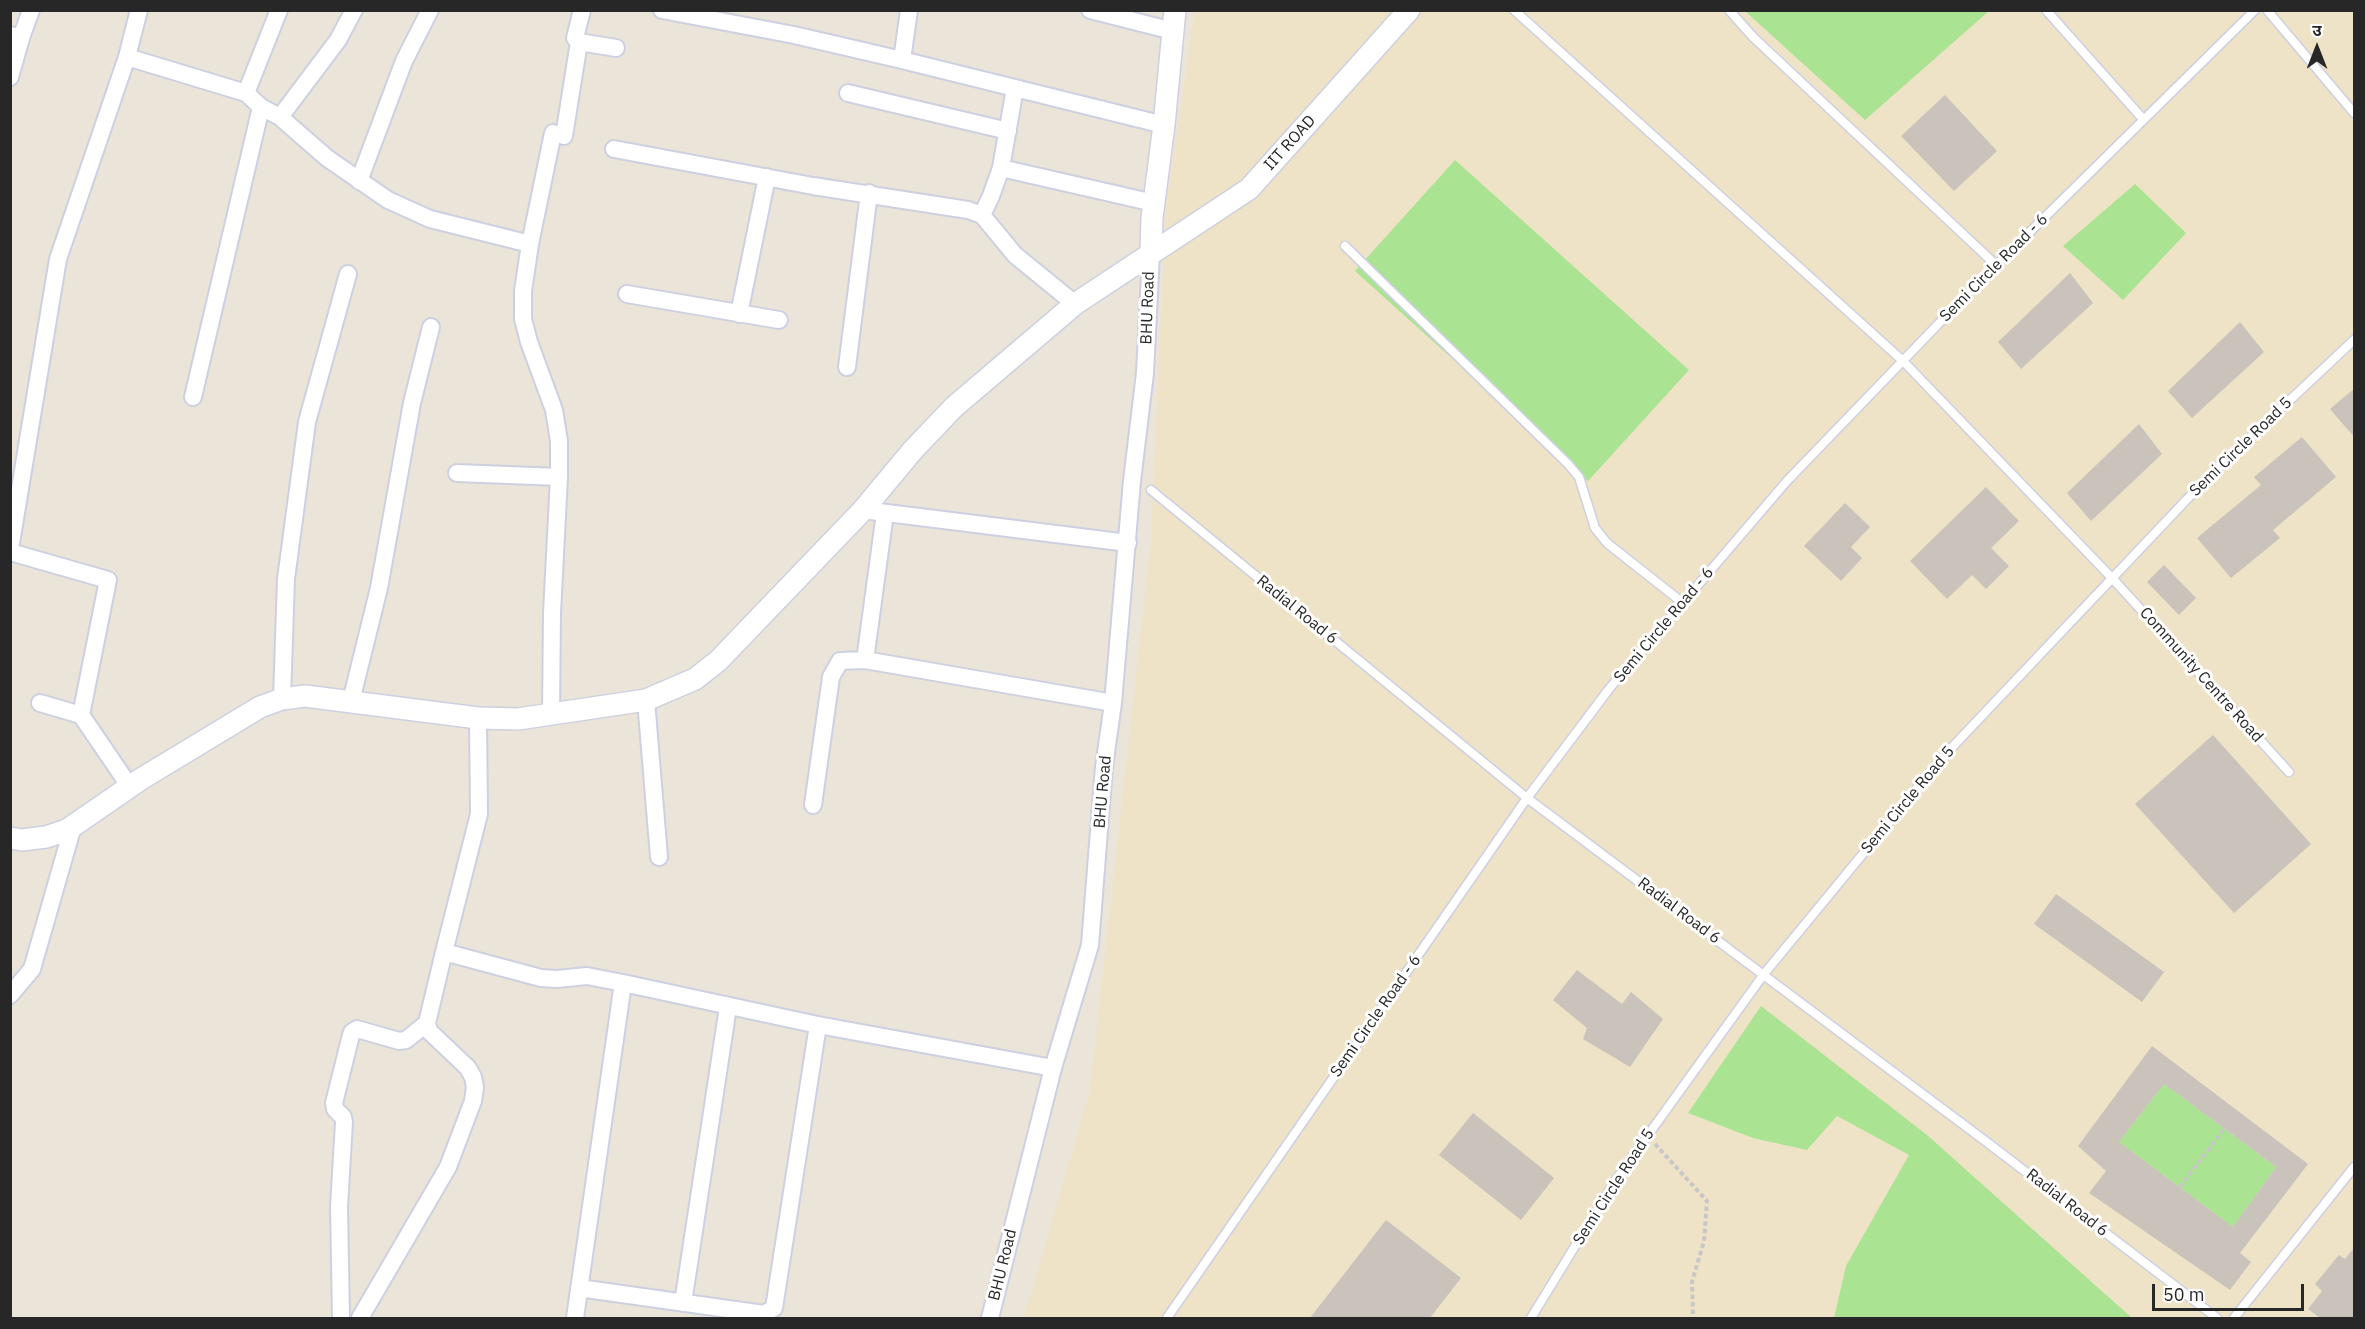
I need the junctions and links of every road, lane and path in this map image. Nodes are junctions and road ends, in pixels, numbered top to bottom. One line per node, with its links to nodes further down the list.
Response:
1 (31, 10): 17 (street)
2 (139, 10): 20 (street)
3 (279, 10): 24 (street)
4 (354, 10): 28 (street)
5 (430, 10): 35 (street)
6 (582, 10): 18 (street)
7 (662, 10): 21 (street)
8 (909, 10): 21 (street)
9 (1090, 10): 16 (street)
10 (1408, 10): 41 (street, IIT ROAD)
11 (1514, 10): 50 (lane, Community Centre Road)
12 (1729, 10): 42 (lane)
13 (2046, 10): 29 (lane)
14 (2255, 10): 29 (lane, Semi Circle Road - 6)
15 (2267, 10): 27 (lane)
16 (1174, 21): 30 (street)
17 (16, 37): 22 (street)
18 (579, 42): 19 (street); 39 (street)
19 (616, 48)
20 (127, 57): 24 (street); 59 (street)
21 (902, 60): 23 (street)
22 (10, 77)
23 (1015, 88): 30 (street); 31 (street)
24 (246, 93): 26 (street)
25 (848, 93): 31 (street)
26 (261, 107): 28 (street); 52 (street)
27 (2355, 112)
28 (280, 117): 35 (street)
29 (2143, 119): 42 (lane, Semi Circle Road - 6)
30 (1164, 125): 37 (street)
31 (1008, 131): 33 (street)
32 (614, 149): 34 (street)
33 (1000, 168): 37 (street); 38 (street)
34 (767, 177): 36 (street); 46 (street)
35 (359, 181): 39 (street)
36 (869, 193): 38 (street); 51 (street)
37 (1154, 203): 41 (street)
38 (982, 215): 45 (street)
39 (530, 244): 54 (street)
40 (1345, 246): 61 (lane)
41 (1151, 253): 45 (street, IIT ROAD); 58 (street, BHU Road)
42 (1996, 265): 50 (lane, Semi Circle Road - 6)
43 (348, 274): 63 (street)
44 (627, 294): 46 (street)
45 (1075, 304): 56 (street, IIT ROAD)
46 (739, 314): 47 (street)
47 (778, 320)
48 (430, 327): 65 (street)
49 (2355, 340): 60 (lane, Semi Circle Road 5)
50 (1903, 361): 60 (lane, Community Centre Road); 61 (lane, Semi Circle Road - 6)
51 (847, 367)
52 (193, 397)
53 (457, 473): 54 (street)
54 (559, 477): 69 (street)
55 (1151, 490): 73 (lane, Radial Road 6)
56 (863, 510): 57 (street); 64 (street, IIT ROAD)
57 (885, 513): 58 (street); 62 (street)
58 (1128, 543): 67 (street, BHU Road)
59 (10, 550): 68 (street)
60 (2112, 578): 71 (lane, Community Centre Road); 79 (lane, Semi Circle Road 5)
61 (1683, 603): 73 (lane, Semi Circle Road - 6)
62 (865, 660): 67 (street); 74 (street)
63 (282, 699): 65 (street, IIT ROAD); 72 (street, IIT ROAD)
64 (646, 700): 69 (street, IIT ROAD); 77 (street)
65 (351, 701): 70 (street, IIT ROAD)
66 (40, 703): 68 (street)
67 (1113, 703): 85 (street, BHU Road)
68 (81, 715): 72 (street)
69 (550, 715): 70 (street, IIT ROAD)
70 (478, 718): 78 (street)
71 (2289, 772)
72 (130, 787): 75 (street, IIT ROAD)
73 (1527, 798): 79 (lane, Radial Road 6); 96 (lane, Semi Circle Road - 6)
74 (813, 805)
75 (73, 826): 76 (street, IIT ROAD); 81 (street)
76 (10, 838)
77 (659, 857)
78 (444, 952): 80 (street); 83 (street)
79 (1764, 974): 87 (lane, Semi Circle Road 5); 99 (lane, Radial Road 6)
80 (623, 983): 82 (street); 90 (street)
81 (10, 995)
82 (728, 1007): 84 (street); 91 (street)
83 (427, 1023): 92 (street); 93 (street)
84 (818, 1025): 85 (street); 91 (street)
85 (1053, 1068): 95 (street, BHU Road)
86 (2224, 1129): 89 (path)
87 (1647, 1135): 97 (lane, Semi Circle Road 5); 98 (path)
88 (2355, 1167): 100 (lane)
89 (2180, 1187)
90 (579, 1288): 91 (street); 94 (street)
91 (683, 1303)
92 (341, 1318)
93 (360, 1318)
94 (575, 1318)
95 (990, 1318)
96 (1167, 1318)
97 (1530, 1318)
98 (1693, 1318)
99 (2217, 1318)
100 (2234, 1318)

